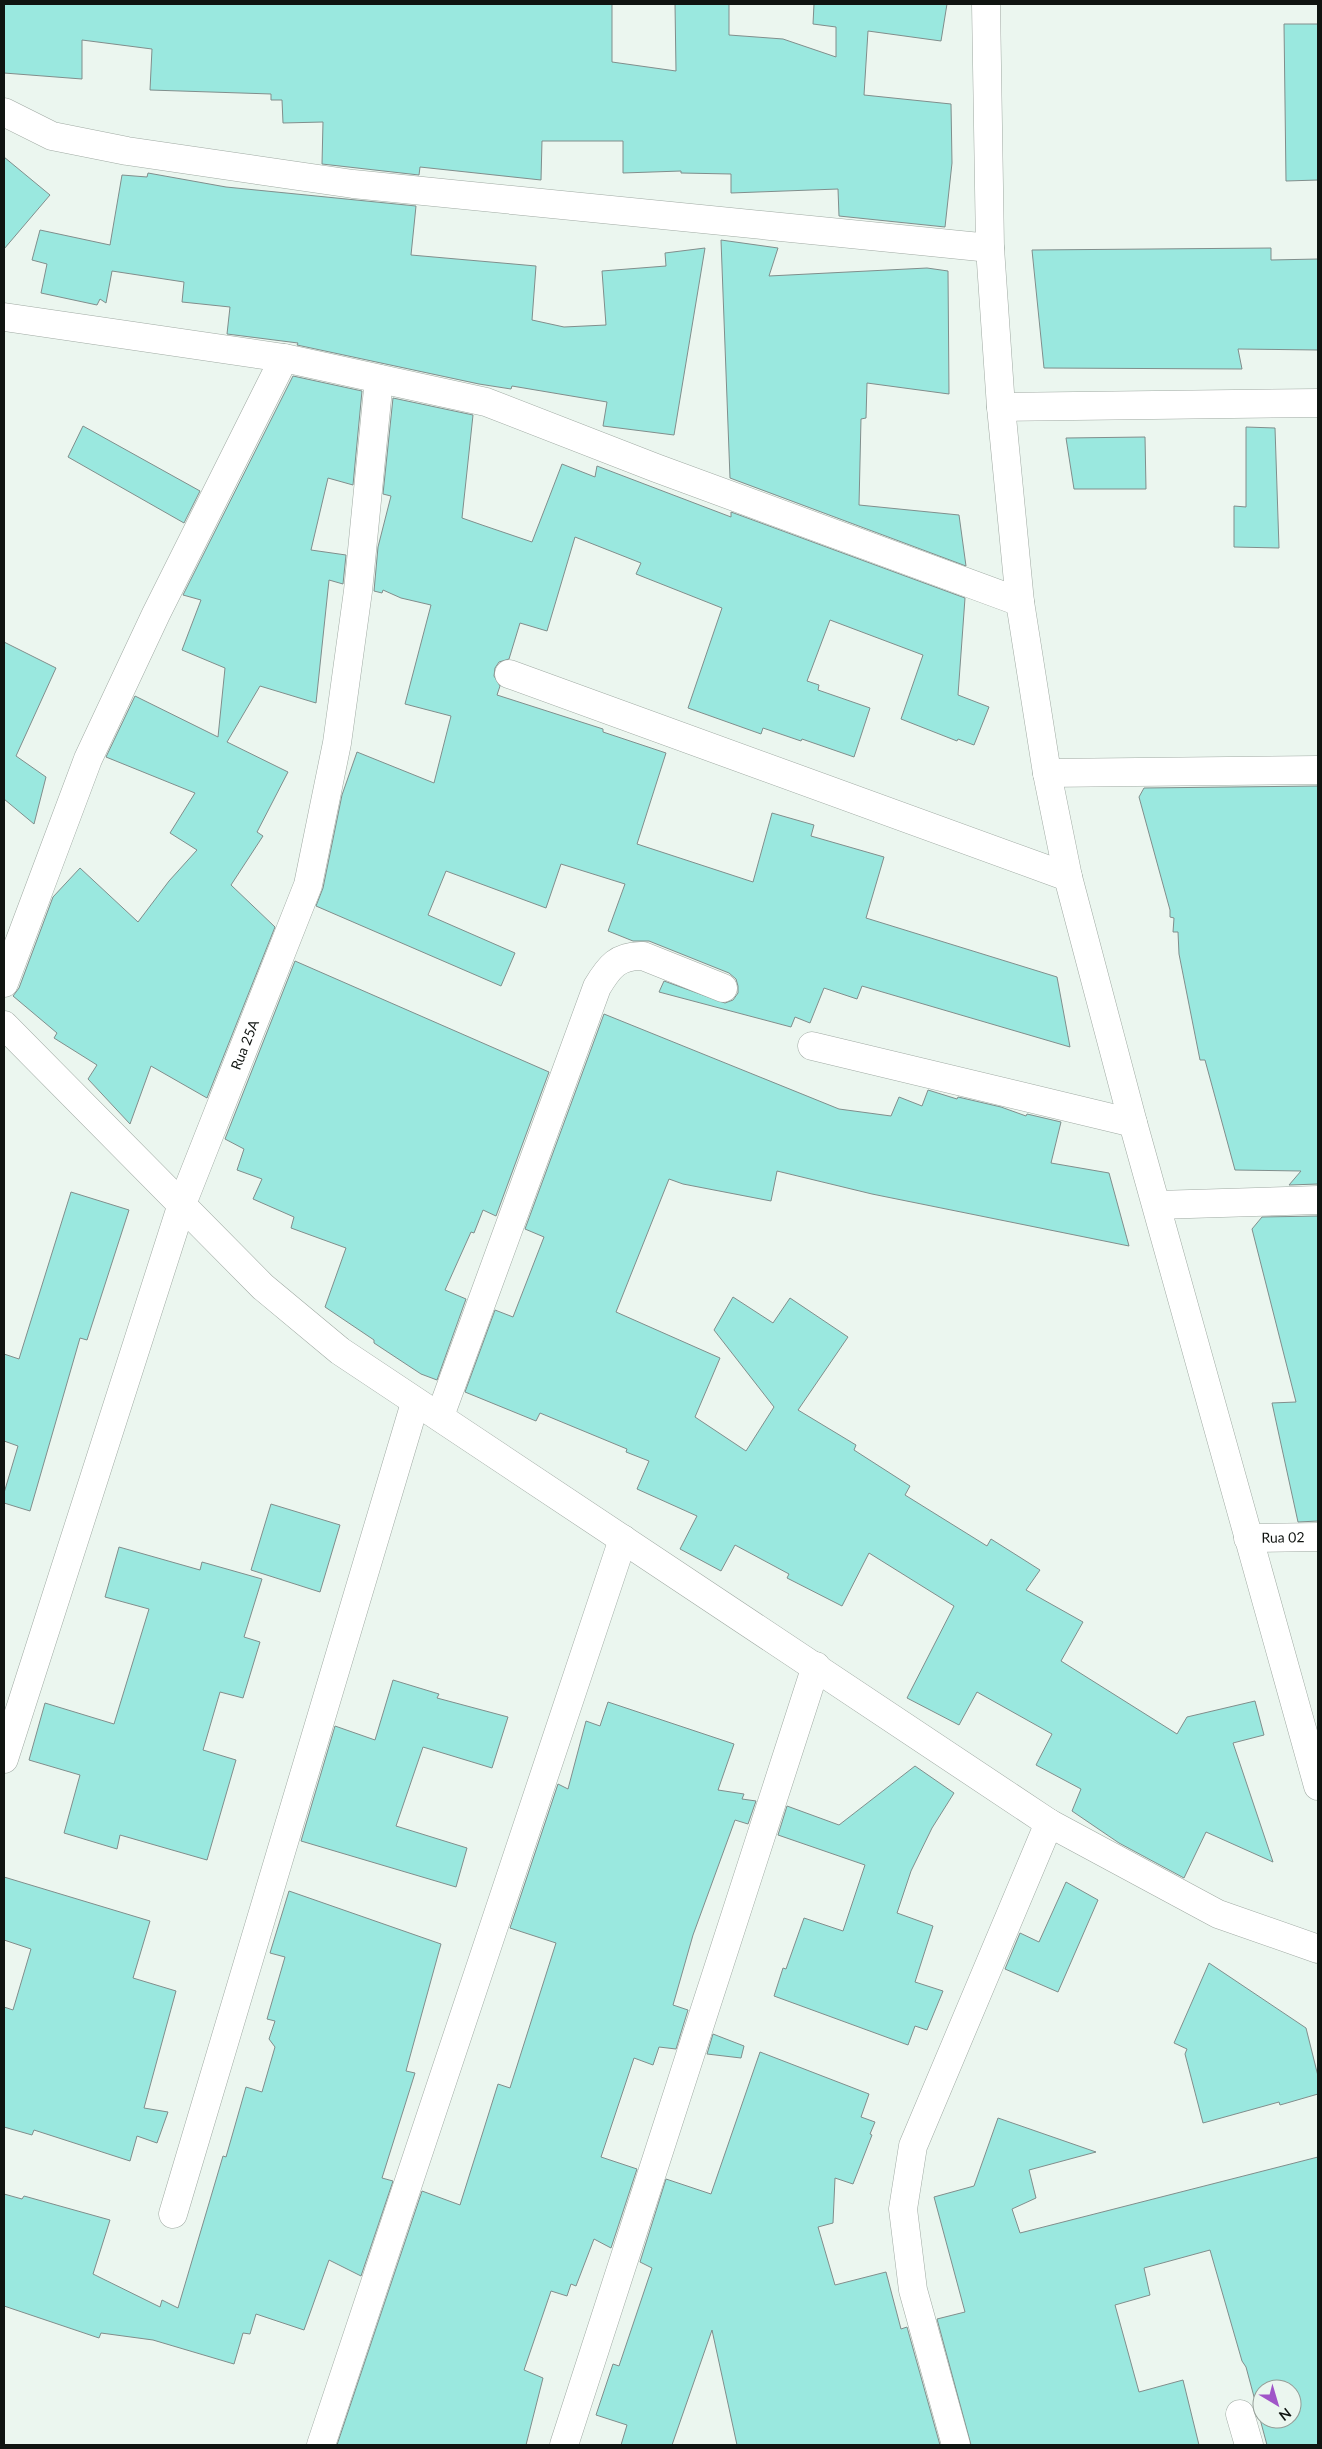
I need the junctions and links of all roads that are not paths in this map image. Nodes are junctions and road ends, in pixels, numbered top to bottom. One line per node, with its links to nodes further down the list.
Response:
1 (986, 4): 3 (street)
2 (4, 112): 3 (street)
3 (990, 248): 8 (street)
4 (4, 317): 5 (street)
5 (284, 358): 6 (street); 14 (street)
6 (379, 379): 9 (street); 20 (street, Rua 25A)
7 (1318, 403): 8 (street)
8 (1001, 407): 9 (street)
9 (1020, 602): 12 (street)
10 (509, 674): 13 (street)
11 (1318, 770): 12 (street)
12 (1047, 774): 13 (street)
13 (1068, 877): 18 (street)
14 (4, 983)
15 (723, 988): 23 (street)
16 (4, 1025): 20 (street)
17 (812, 1046): 18 (street)
18 (1133, 1123): 21 (street)
19 (1318, 1200): 21 (street)
20 (182, 1204): 22 (street); 28 (street, Rua 25A)
21 (1157, 1204): 25 (street)
22 (416, 1402): 23 (street); 32 (street)
23 (440, 1416): 26 (street)
24 (1318, 1537): 25 (street, Rua 02)
25 (1248, 1538): 29 (street)
26 (623, 1539): 27 (street); 34 (street)
27 (816, 1666): 30 (street); 35 (street)
28 (4, 1760)
29 (1318, 1786)
30 (1049, 1824): 31 (street); 36 (street)
31 (1318, 1949)
32 (173, 2214)
33 (1240, 2414): 37 (street)
34 (321, 2445)
35 (564, 2445)
36 (956, 2445)
37 (1249, 2445)

